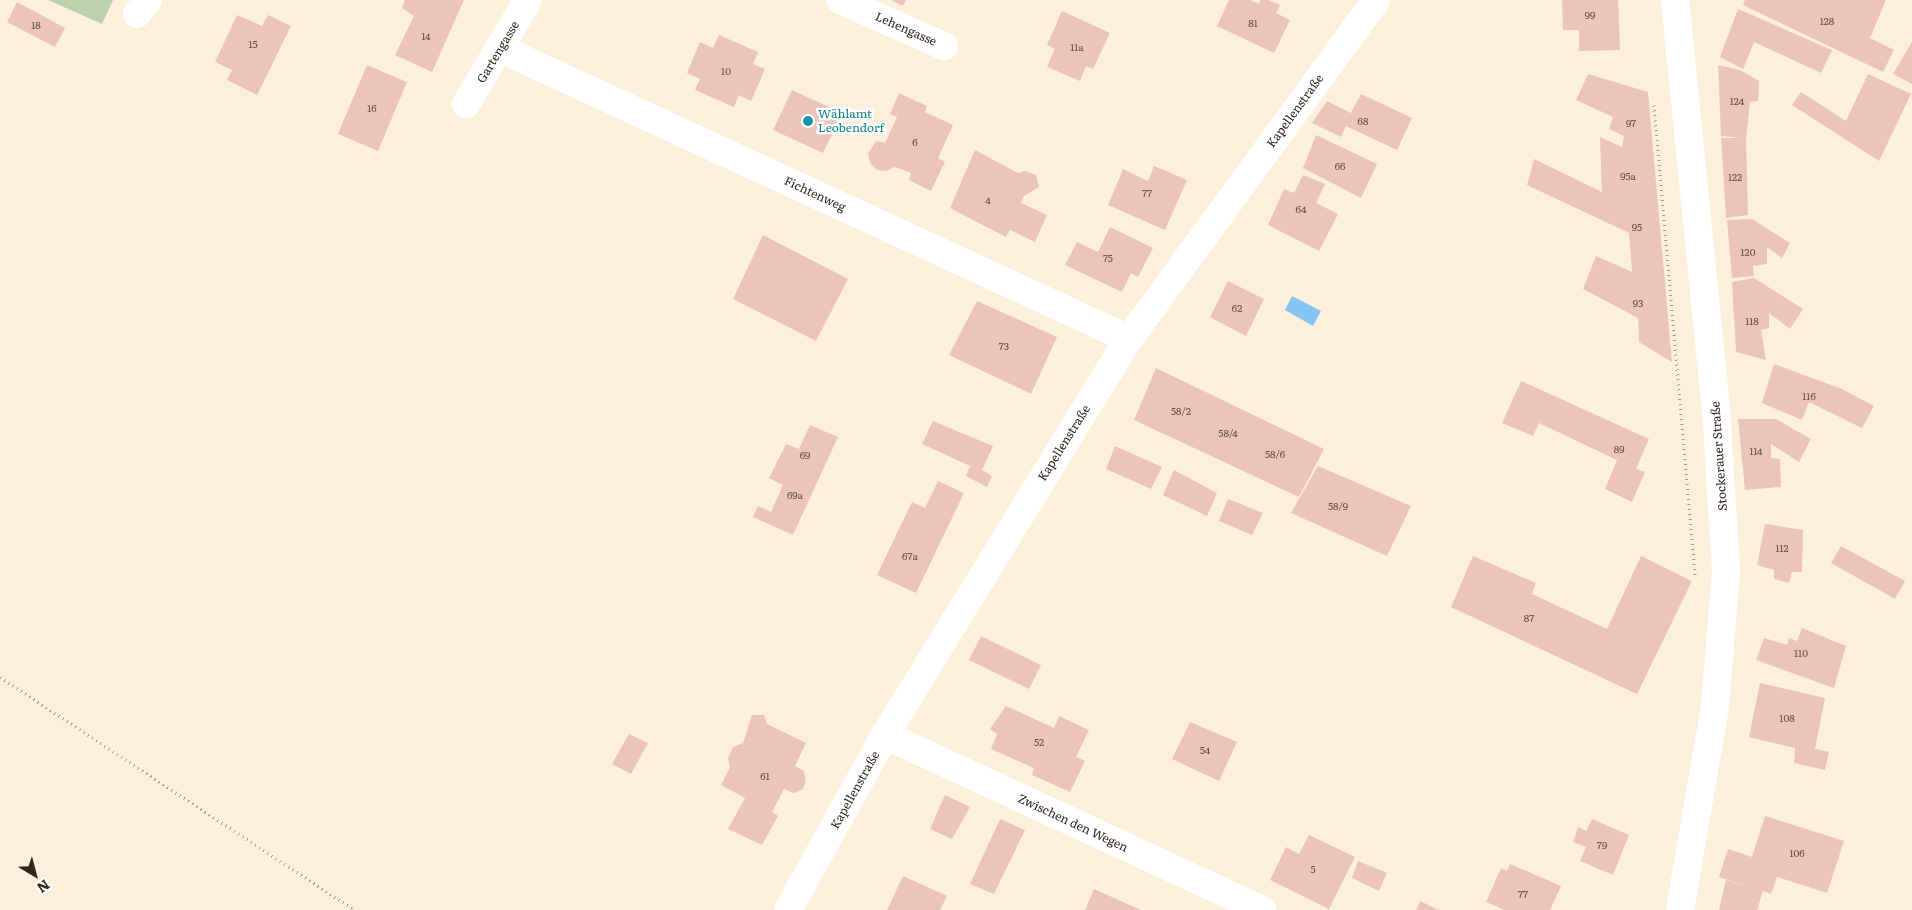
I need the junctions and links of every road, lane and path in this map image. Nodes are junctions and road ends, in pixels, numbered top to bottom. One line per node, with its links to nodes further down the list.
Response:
1 (528, 0): 6 (street, Gartengasse)
2 (840, 0): 5 (street, Lehengasse)
3 (1376, 0): 9 (street, Kapellenstraße)
4 (1675, 0): 16 (street, Stockerauer Straße)
5 (944, 46)
6 (501, 49): 8 (street, Gartengasse); 9 (street, Fichtenweg)
7 (1654, 99): 10 (path)
8 (466, 104)
9 (1129, 338): 12 (street, Kapellenstraße)
10 (1696, 582)
11 (0, 677): 13 (path)
12 (885, 735): 14 (street, Kapellenstraße); 15 (street, Zwischen den Wegen)
13 (355, 910)
14 (788, 910)
15 (1262, 910)
16 (1680, 910)

